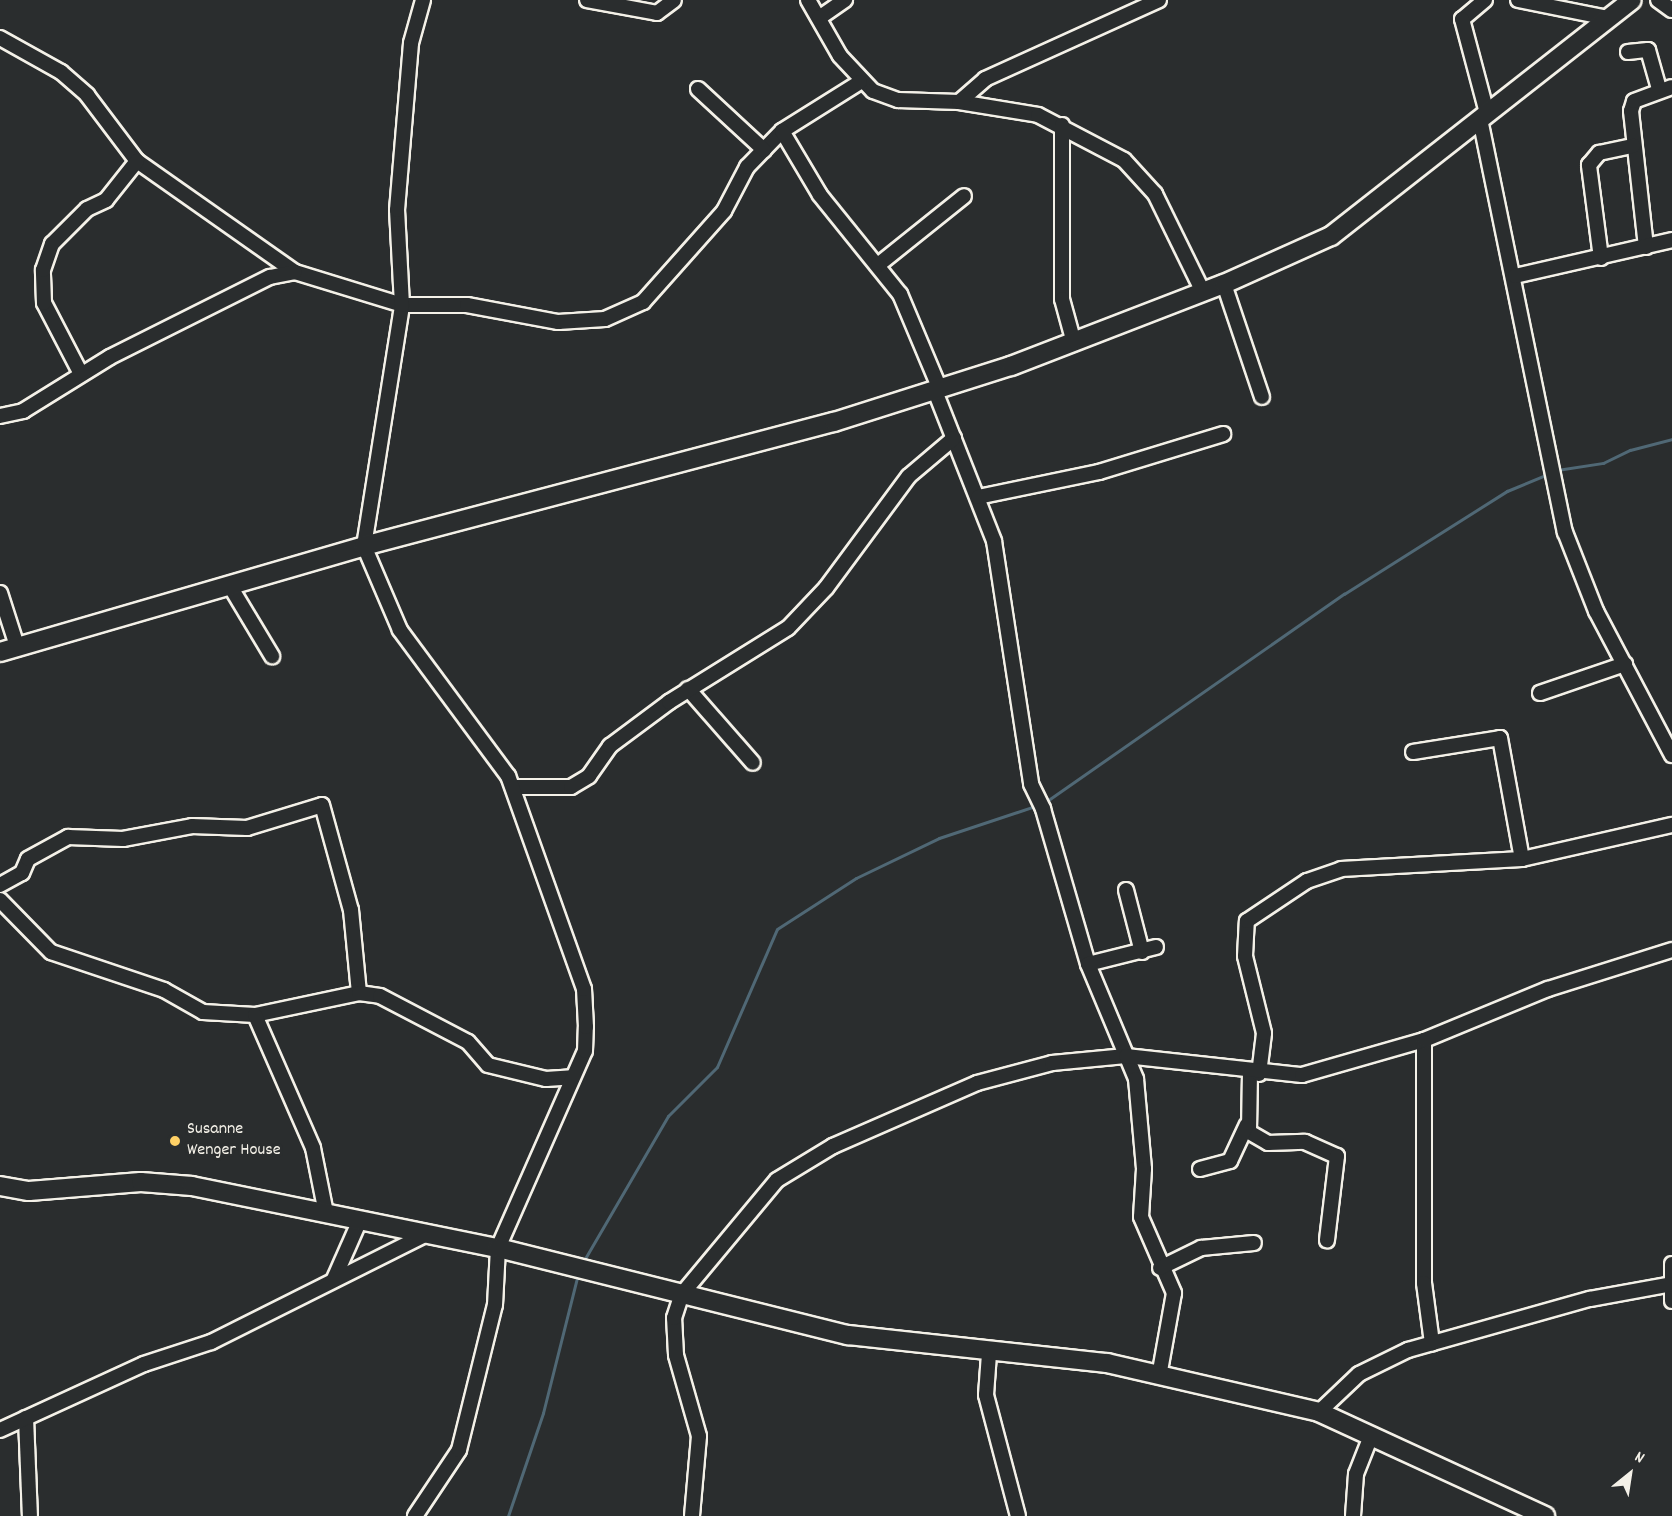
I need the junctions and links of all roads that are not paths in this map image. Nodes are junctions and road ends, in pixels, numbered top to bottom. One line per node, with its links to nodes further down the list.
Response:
1 (423, 0): 36 (street)
2 (587, 0): 3 (street)
3 (674, 0)
4 (808, 0): 13 (street)
5 (845, 0): 13 (street)
6 (1485, 0): 21 (street)
7 (1518, 0): 11 (street)
8 (1632, 0): 14 (main road)
9 (1658, 0): 12 (street)
10 (1155, 3): 20 (street)
11 (1545, 3): 14 (street)
12 (1672, 10)
13 (819, 18): 17 (street)
14 (1607, 18): 21 (main road)
15 (0, 38): 26 (street)
16 (1628, 52): 18 (street)
17 (860, 82): 20 (street); 23 (street)
18 (1665, 88): 24 (street)
19 (698, 89): 25 (street)
20 (959, 102): 22 (street)
21 (1484, 116): 33 (street); 34 (main road)
22 (1062, 125): 35 (street); 37 (street)
23 (782, 131): 25 (street); 31 (street)
24 (1633, 146): 29 (street); 30 (street)
25 (764, 150): 36 (street)
26 (137, 161): 32 (street); 38 (street)
27 (964, 196): 31 (street)
28 (1672, 240): 29 (street)
29 (1646, 247): 30 (street)
30 (1601, 258): 33 (street)
31 (878, 265): 39 (street)
32 (295, 272): 36 (street); 38 (street)
33 (1515, 276): 50 (street)
34 (1224, 285): 35 (main road); 40 (street)
35 (1203, 292): 37 (main road)
36 (402, 305): 45 (street)
37 (1074, 343): 39 (main road)
38 (81, 374): 41 (street)
39 (938, 390): 43 (street); 45 (main road)
40 (1263, 397)
41 (0, 416)
42 (1223, 434): 44 (street)
43 (954, 438): 44 (street); 51 (street)
44 (978, 497): 65 (street)
45 (364, 546): 46 (main road); 56 (street)
46 (230, 586): 48 (main road); 49 (street)
47 (0, 593): 48 (street)
48 (9, 649)
49 (272, 656)
50 (1625, 664): 52 (street); 54 (street)
51 (688, 689): 55 (street); 56 (street)
52 (1540, 693)
53 (1413, 752): 58 (street)
54 (1672, 755)
55 (753, 763)
56 (513, 787): 71 (street)
57 (1672, 825): 58 (street)
58 (1522, 859): 70 (street)
59 (0, 885): 66 (street)
60 (1126, 890): 64 (street)
61 (0, 900): 67 (street)
62 (1156, 947): 64 (street)
63 (1672, 950): 68 (street)
64 (1142, 952): 65 (street)
65 (1088, 964): 69 (street)
66 (359, 993): 67 (street); 71 (street)
67 (255, 1015): 75 (street)
68 (1424, 1040): 70 (street); 87 (street)
69 (1126, 1056): 70 (street); 82 (street); 85 (street)
70 (1254, 1074): 72 (street)
71 (572, 1077): 80 (street)
72 (1246, 1125): 73 (street); 78 (street)
73 (1200, 1169)
74 (0, 1186): 75 (main road)
75 (326, 1213): 76 (main road)
76 (360, 1220): 77 (main road); 83 (street)
77 (427, 1234): 80 (main road); 83 (street)
78 (1327, 1239)
79 (1254, 1243): 82 (street)
80 (498, 1248): 85 (main road); 96 (street)
81 (1672, 1264): 84 (street)
82 (1161, 1268): 89 (street)
83 (334, 1279): 91 (street)
84 (1670, 1284): 86 (street); 87 (street)
85 (682, 1294): 88 (main road); 97 (street)
86 (1672, 1301)
87 (1432, 1343): 90 (street)
88 (989, 1354): 89 (main road); 98 (street)
89 (1160, 1376): 90 (main road)
90 (1319, 1412): 93 (main road)
91 (26, 1418): 92 (street); 95 (street)
92 (0, 1430)
93 (1371, 1436): 94 (main road); 99 (street)
94 (1515, 1511): 100 (main road)
95 (30, 1516)
96 (415, 1516)
97 (692, 1516)
98 (1018, 1516)
99 (1353, 1516)
100 (1545, 1516)

